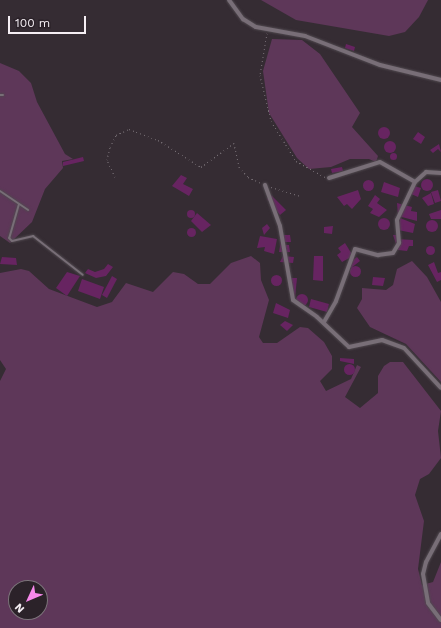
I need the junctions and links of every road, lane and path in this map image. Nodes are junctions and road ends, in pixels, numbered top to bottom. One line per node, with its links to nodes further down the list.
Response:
1 (229, 0): 2 (street)
2 (268, 30): 3 (street); 6 (path)
3 (441, 80)
4 (441, 173): 7 (street)
5 (115, 177): 8 (path)
6 (330, 178): 7 (street)
7 (415, 182): 14 (street)
8 (265, 185): 10 (path); 14 (street)
9 (0, 191): 11 (lane)
10 (300, 196)
11 (19, 204): 12 (lane); 13 (lane)
12 (28, 210)
13 (83, 275)
14 (324, 322): 15 (street)
15 (441, 388)
16 (441, 534): 17 (street)
17 (441, 620)

